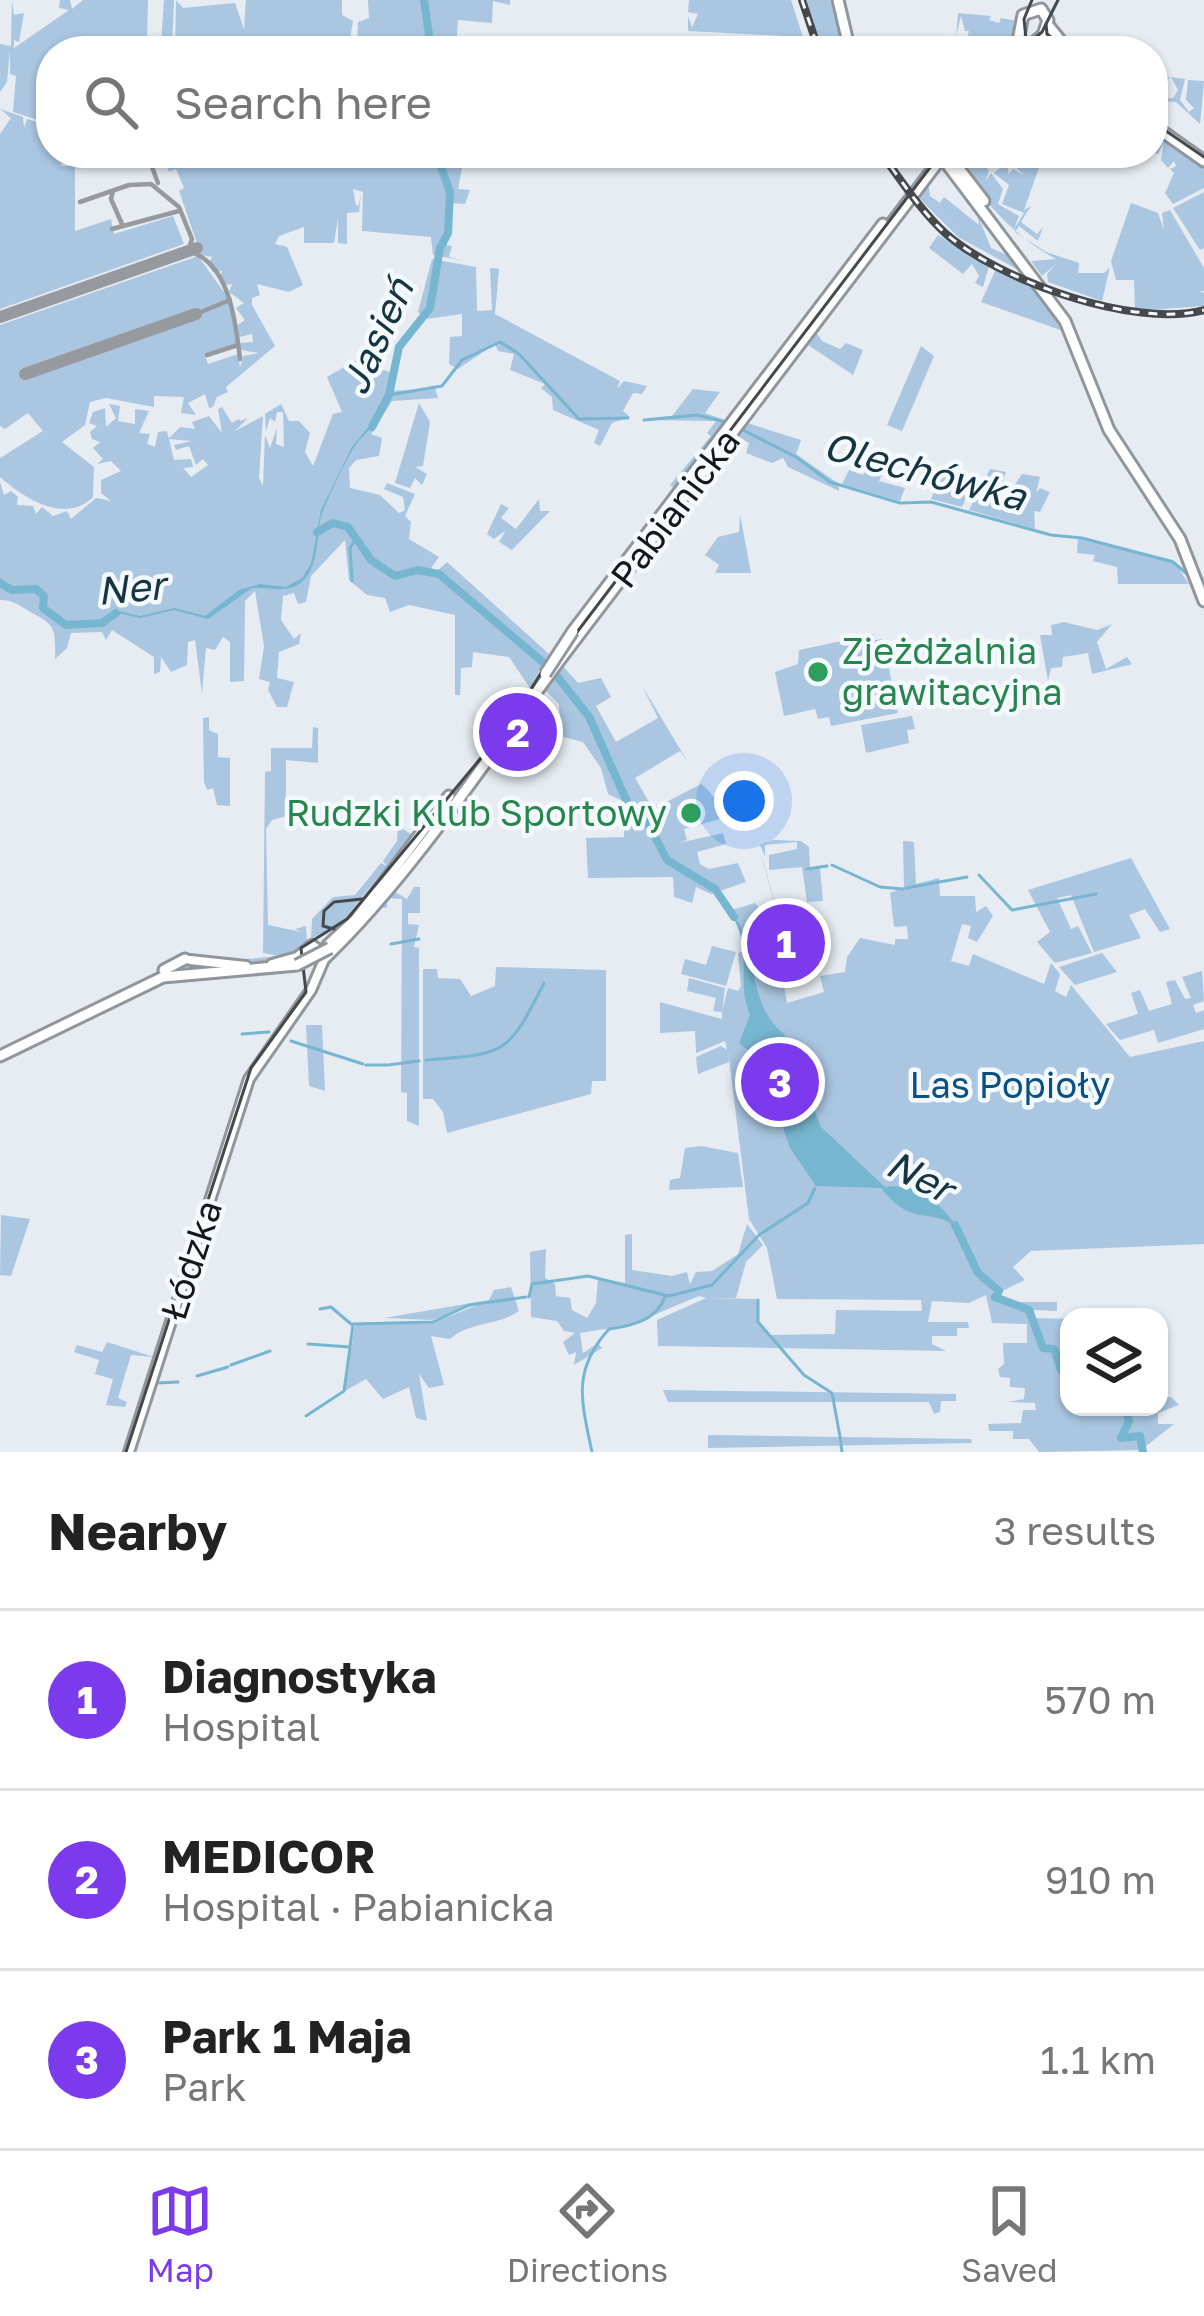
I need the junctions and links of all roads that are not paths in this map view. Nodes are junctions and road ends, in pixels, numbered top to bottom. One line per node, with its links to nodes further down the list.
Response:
1 (836, 0): 5 (main road)
2 (1034, 3): 3 (main road); 4 (main road)
3 (1048, 25): 8 (main road); 9 (main road)
4 (1022, 29): 6 (main road); 7 (main road)
5 (844, 36)
6 (1021, 36)
7 (1030, 36)
8 (1038, 36)
9 (1056, 36)
10 (1168, 133): 11 (main road)
11 (1204, 158)
12 (933, 168): 16 (main road, Pabianicka)
13 (934, 168): 16 (main road, Pabianicka)
14 (950, 168): 18 (main road)
15 (951, 168): 17 (main road)
16 (733, 425): 19 (main road, Pabianicka); 19 (main road, Pabianicka, bridge)
17 (1204, 584)
18 (1204, 601)
19 (550, 671): 20 (main road, Pabianicka)
20 (312, 958): 21 (main road); 22 (main road); 24 (main road, Łódzka)
21 (192, 960): 22 (main road)
22 (84, 1013): 23 (main road)
23 (0, 1055)
24 (129, 1452)

